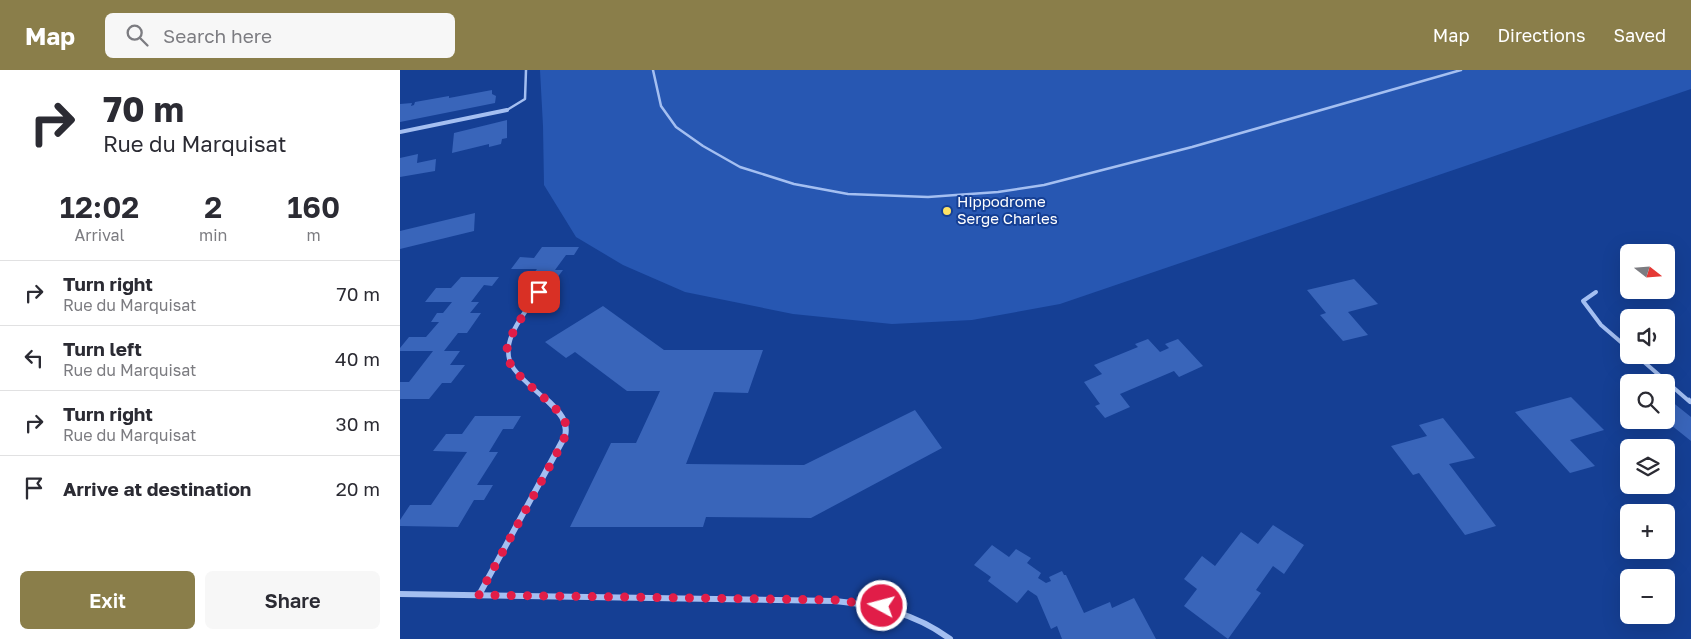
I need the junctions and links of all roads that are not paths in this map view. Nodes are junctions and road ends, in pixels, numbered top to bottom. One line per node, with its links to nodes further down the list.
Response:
1 (526, 70): 4 (lane)
2 (653, 70): 3 (lane)
3 (1461, 70)
4 (507, 110): 5 (street)
5 (400, 132)
6 (539, 292): 12 (street)
7 (1596, 292): 8 (lane)
8 (1620, 341)
9 (1647, 364): 10 (lane)
10 (1691, 402)
11 (400, 594): 12 (street)
12 (479, 595): 13 (street)
13 (950, 639)

